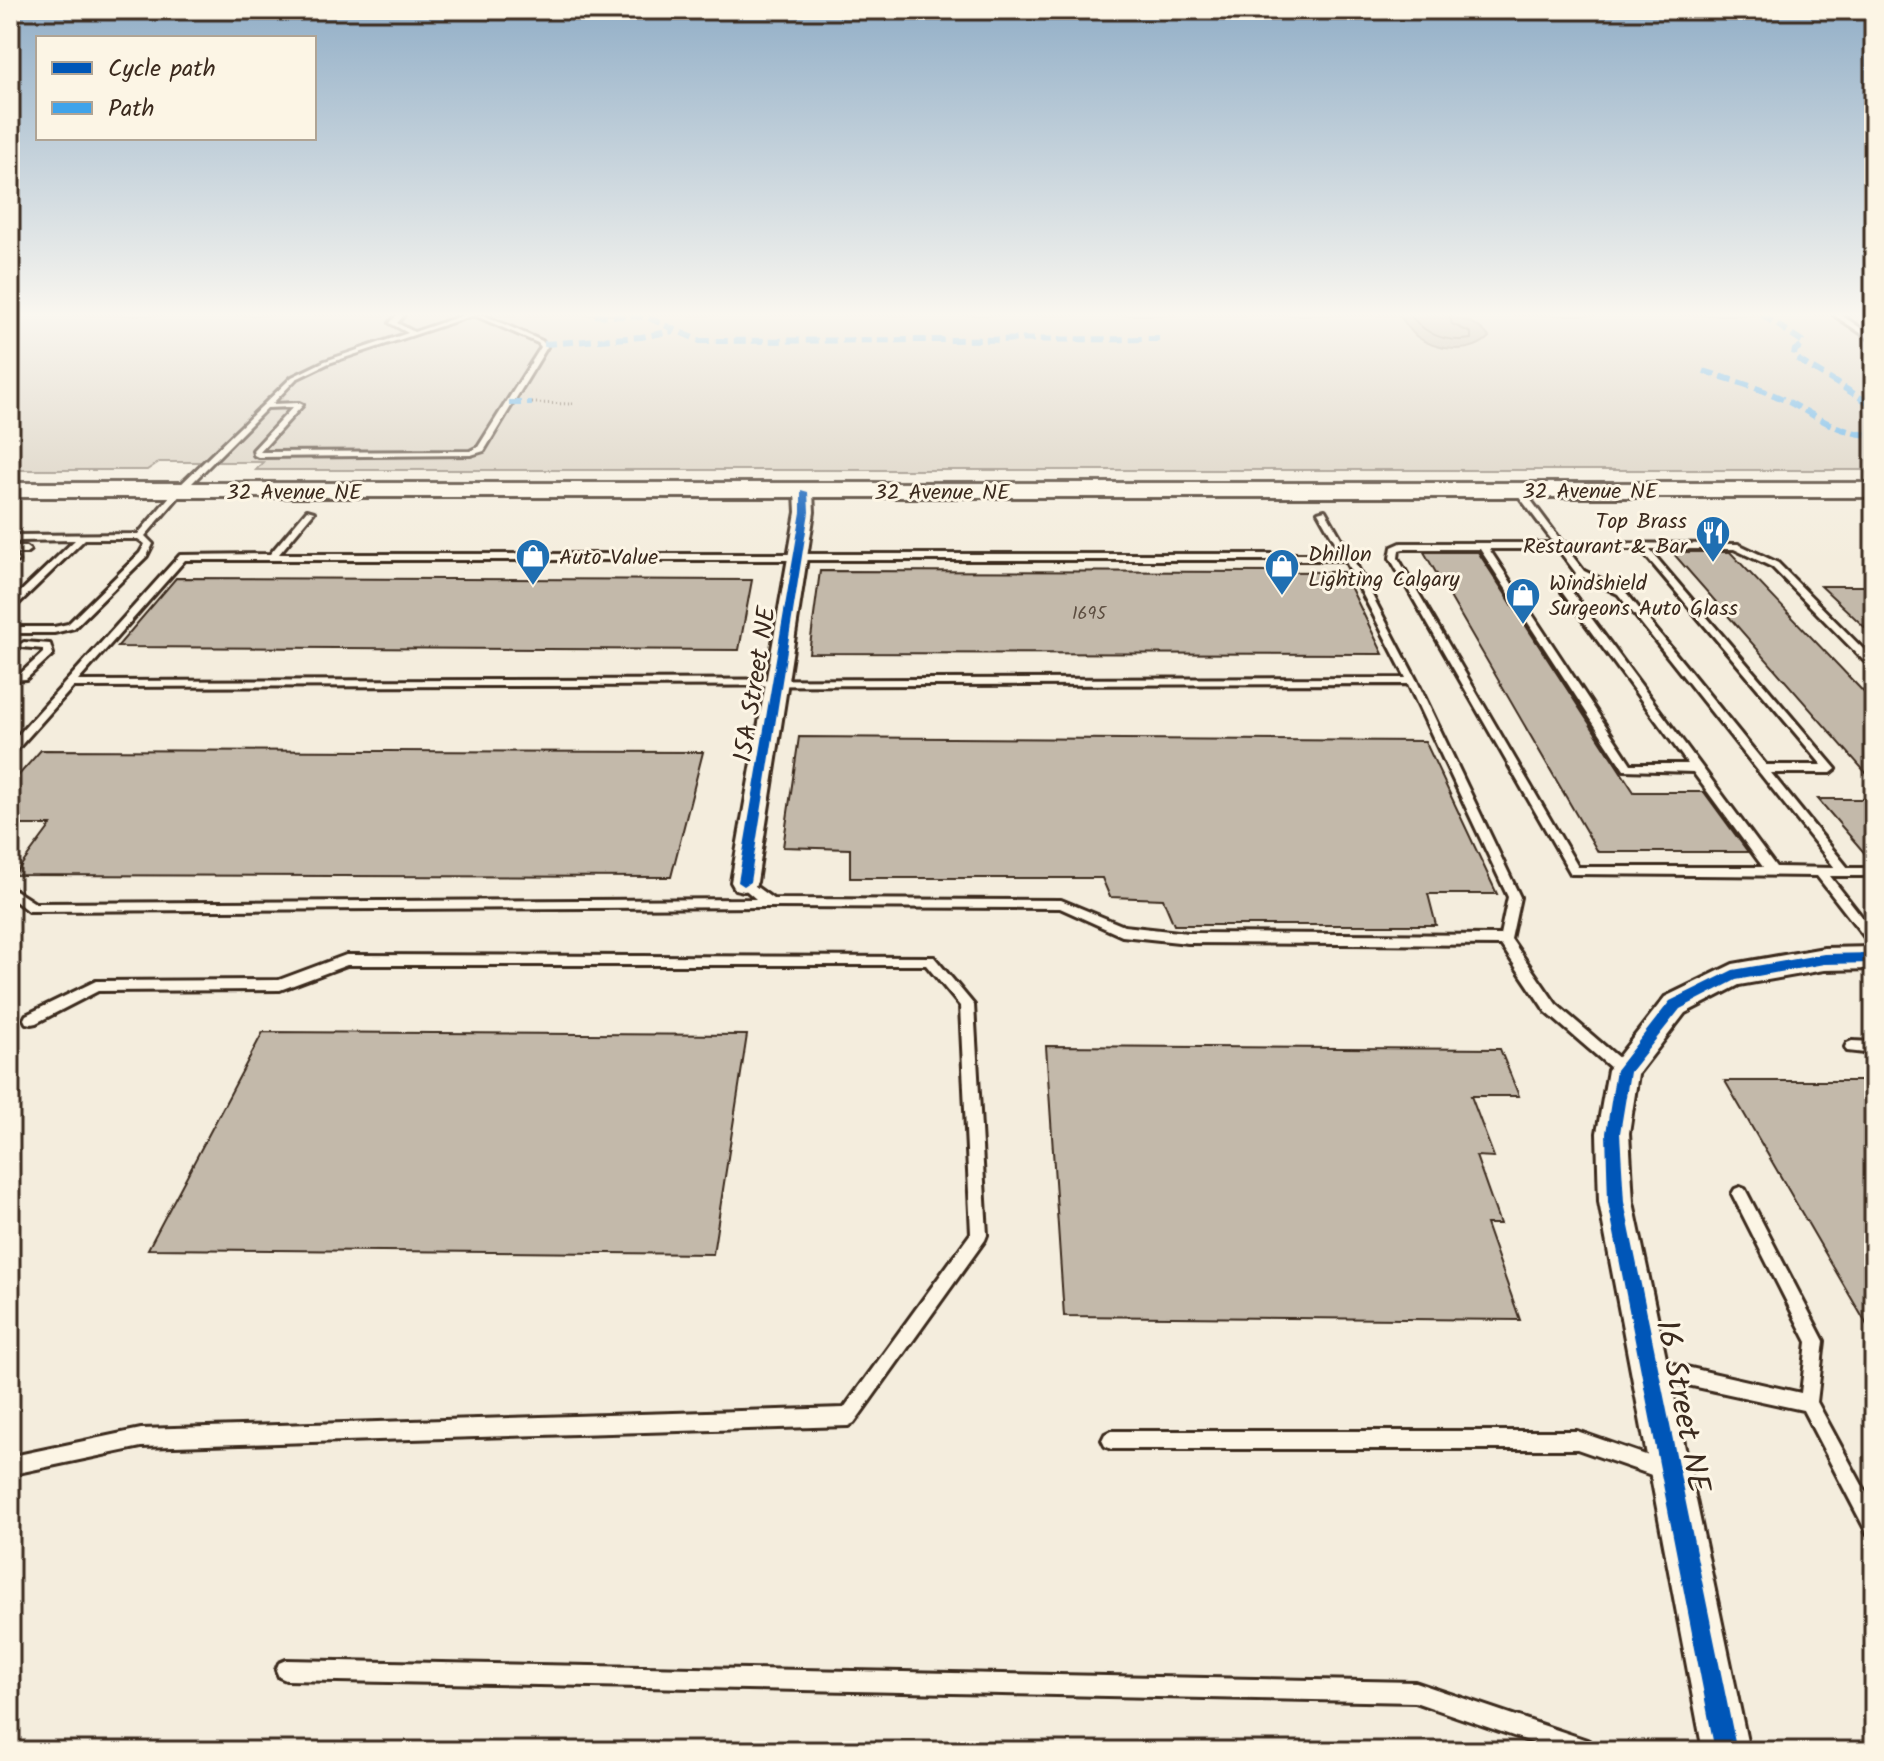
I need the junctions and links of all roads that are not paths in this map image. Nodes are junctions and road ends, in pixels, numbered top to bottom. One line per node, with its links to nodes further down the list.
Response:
1 (275, 397): 3 (lane)
2 (513, 397): 3 (lane)
3 (266, 406): 7 (lane)
4 (1518, 489): 6 (main road, 32 Avenue NE); 8 (main road, 32 Avenue NE); 12 (lane)
5 (10, 490): 7 (main road, 32 Avenue NE)
6 (1874, 490)
7 (179, 491): 8 (main road, 32 Avenue NE); 14 (lane)
8 (805, 502): 10 (main road, 32 Avenue NE); 11 (main road, 32 Avenue NE); 26 (street, 15A Street NE)
9 (1874, 511): 12 (main road, 32 Avenue NE)
10 (310, 512): 14 (main road, 32 Avenue NE); 25 (lane)
11 (1322, 512): 12 (main road, 32 Avenue NE); 27 (lane)
12 (1535, 512): 19 (lane)
13 (10, 513): 14 (main road, 32 Avenue NE)
14 (160, 513): 15 (lane)
15 (140, 536): 16 (lane); 36 (lane)
16 (83, 537): 17 (lane); 24 (lane)
17 (10, 543)
18 (1483, 546): 19 (lane); 44 (lane); 46 (lane)
19 (1561, 546): 20 (lane); 30 (lane)
20 (1642, 546): 38 (lane); 45 (lane)
21 (10, 550): 22 (lane)
22 (26, 550)
23 (53, 550): 24 (lane)
24 (69, 550): 28 (lane)
25 (273, 556): 26 (lane); 42 (lane)
26 (796, 557): 27 (lane); 40 (street, 15A Street NE)
27 (1348, 557): 41 (lane)
28 (59, 560): 29 (lane); 32 (lane)
29 (42, 561)
30 (1581, 573): 44 (lane); 45 (lane)
31 (28, 574): 32 (lane)
32 (44, 574): 34 (lane)
33 (12, 589): 34 (lane)
34 (29, 589): 35 (lane)
35 (10, 607)
36 (10, 630)
37 (24, 645): 39 (lane)
38 (1874, 666)
39 (10, 677)
40 (777, 681): 41 (lane); 42 (lane); 50 (street, 15A Street NE)
41 (1412, 681): 53 (lane)
42 (70, 684): 43 (lane)
43 (10, 751)
44 (1698, 768): 46 (lane)
45 (1765, 769): 48 (lane)
46 (1773, 872): 47 (lane)
47 (1820, 872): 48 (lane); 54 (lane)
48 (1845, 872): 49 (lane)
49 (1874, 872)
50 (744, 882): 52 (lane)
51 (10, 891): 52 (lane)
52 (770, 903): 53 (lane)
53 (1505, 940): 59 (lane)
54 (1874, 941)
55 (1874, 958): 59 (street)
56 (31, 1019): 64 (lane)
57 (1852, 1047): 58 (lane)
58 (1874, 1048)
59 (1623, 1070): 61 (street, 16 Street NE)
60 (1740, 1194): 62 (lane)
61 (1650, 1368): 62 (lane); 65 (street, 16 Street NE)
62 (1808, 1403): 66 (lane)
63 (1111, 1440): 65 (lane)
64 (13, 1465)
65 (1672, 1473): 69 (street, 16 Street NE)
66 (1874, 1526)
67 (286, 1670): 68 (lane)
68 (1587, 1751)
69 (1726, 1751)

